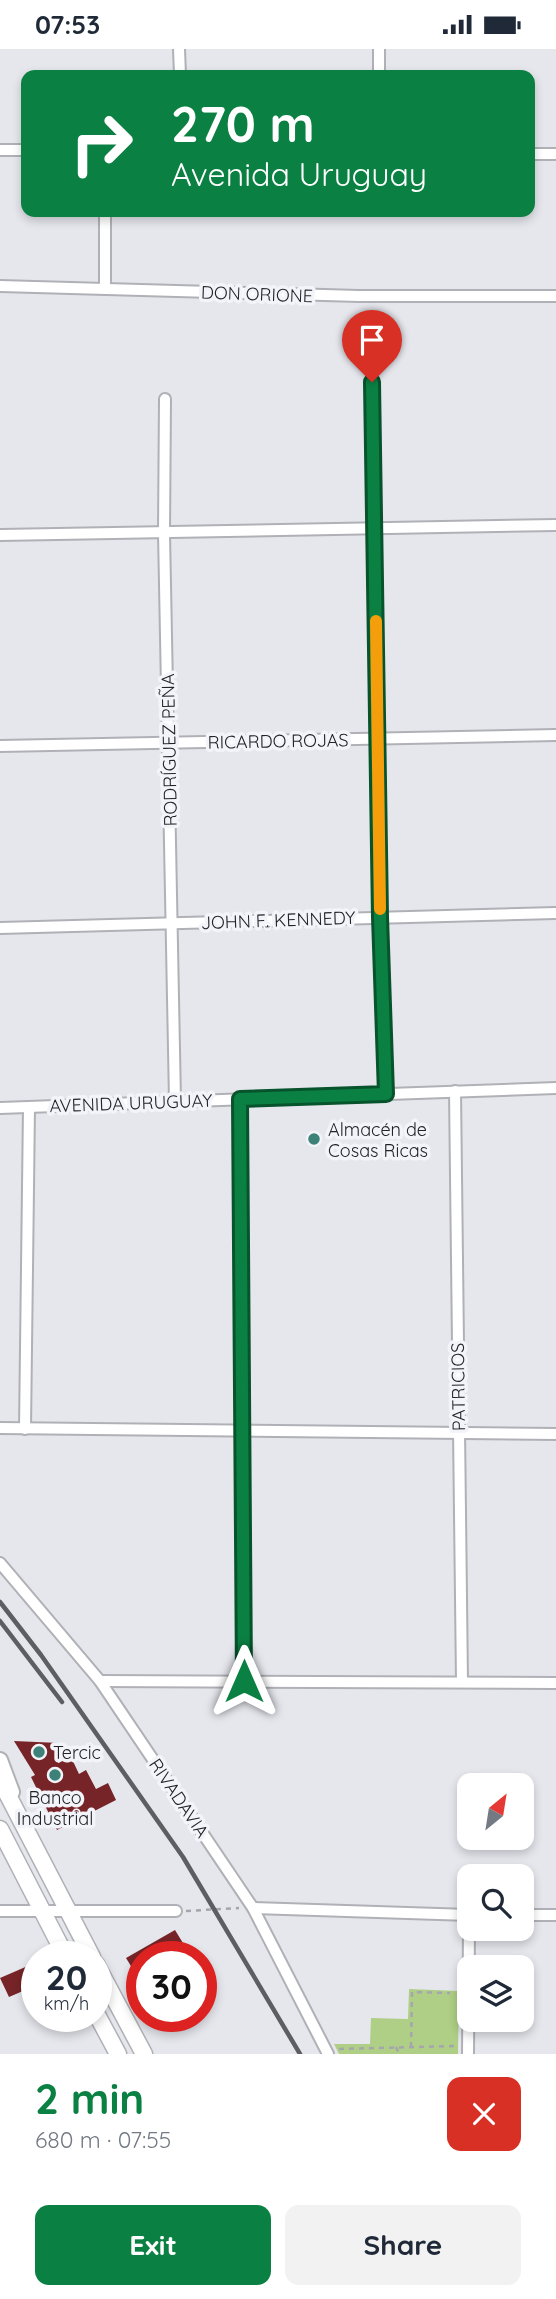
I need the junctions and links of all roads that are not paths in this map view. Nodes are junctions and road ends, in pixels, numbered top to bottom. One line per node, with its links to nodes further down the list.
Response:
1 (179, 49): 3 (street)
2 (380, 49): 4 (street)
3 (180, 70)
4 (379, 70)
5 (0, 150): 6 (street)
6 (21, 150)
7 (535, 154): 8 (street)
8 (556, 155)
9 (106, 217): 11 (street)
10 (0, 286): 11 (street, DON ORIONE)
11 (105, 289): 12 (street, DON ORIONE)
12 (556, 296)
13 (372, 382): 16 (street)
14 (164, 398): 17 (street, RODRÍGUEZ PEÑA)
15 (556, 525): 16 (street)
16 (374, 529): 17 (street); 20 (street)
17 (164, 533): 18 (street); 21 (street, RODRÍGUEZ PEÑA)
18 (0, 535)
19 (556, 735): 20 (street, RICARDO ROJAS)
20 (379, 739): 21 (street, RICARDO ROJAS); 24 (street)
21 (168, 743): 22 (street, RICARDO ROJAS); 25 (street, RODRÍGUEZ PEÑA)
22 (0, 747)
23 (556, 913): 24 (street, JOHN F. KENNEDY)
24 (380, 917): 25 (street, JOHN F. KENNEDY); 29 (street)
25 (174, 924): 26 (street, JOHN F. KENNEDY); 31 (street, RODRÍGUEZ PEÑA)
26 (0, 928)
27 (556, 1088): 28 (street, AVENIDA URUGUAY)
28 (454, 1091): 29 (street, AVENIDA URUGUAY); 37 (street, PATRICIOS)
29 (386, 1094): 30 (street, AVENIDA URUGUAY)
30 (240, 1099): 31 (street, AVENIDA URUGUAY); 36 (street)
31 (176, 1101): 32 (street, AVENIDA URUGUAY)
32 (29, 1107): 33 (street, AVENIDA URUGUAY); 35 (street)
33 (0, 1108)
34 (0, 1428): 35 (street)
35 (25, 1429): 36 (street)
36 (242, 1431): 37 (street); 41 (street)
37 (459, 1433): 38 (street); 42 (street, PATRICIOS)
38 (556, 1434)
39 (0, 1563): 40 (street, RIVADAVIA)
40 (100, 1681): 41 (street); 48 (street, RIVADAVIA)
41 (244, 1681): 42 (street)
42 (462, 1682): 43 (street)
43 (556, 1683)
44 (0, 1760): 47 (street)
45 (0, 1780): 47 (main road)
46 (1, 1831): 50 (main road)
47 (27, 1833): 52 (main road)
48 (253, 1908): 53 (street); 62 (street, RIVADAVIA)
49 (0, 1911): 50 (street)
50 (42, 1911): 52 (street); 56 (main road)
51 (176, 1911): 52 (street)
52 (69, 1912): 57 (main road)
53 (457, 1915)
54 (534, 1915): 55 (street)
55 (556, 1915)
56 (58, 1941)
57 (84, 1941)
58 (469, 1941): 61 (street)
59 (112, 1993): 64 (main road)
60 (106, 2032): 63 (main road)
61 (468, 2050)
62 (327, 2051)
63 (118, 2054)
64 (145, 2054)

